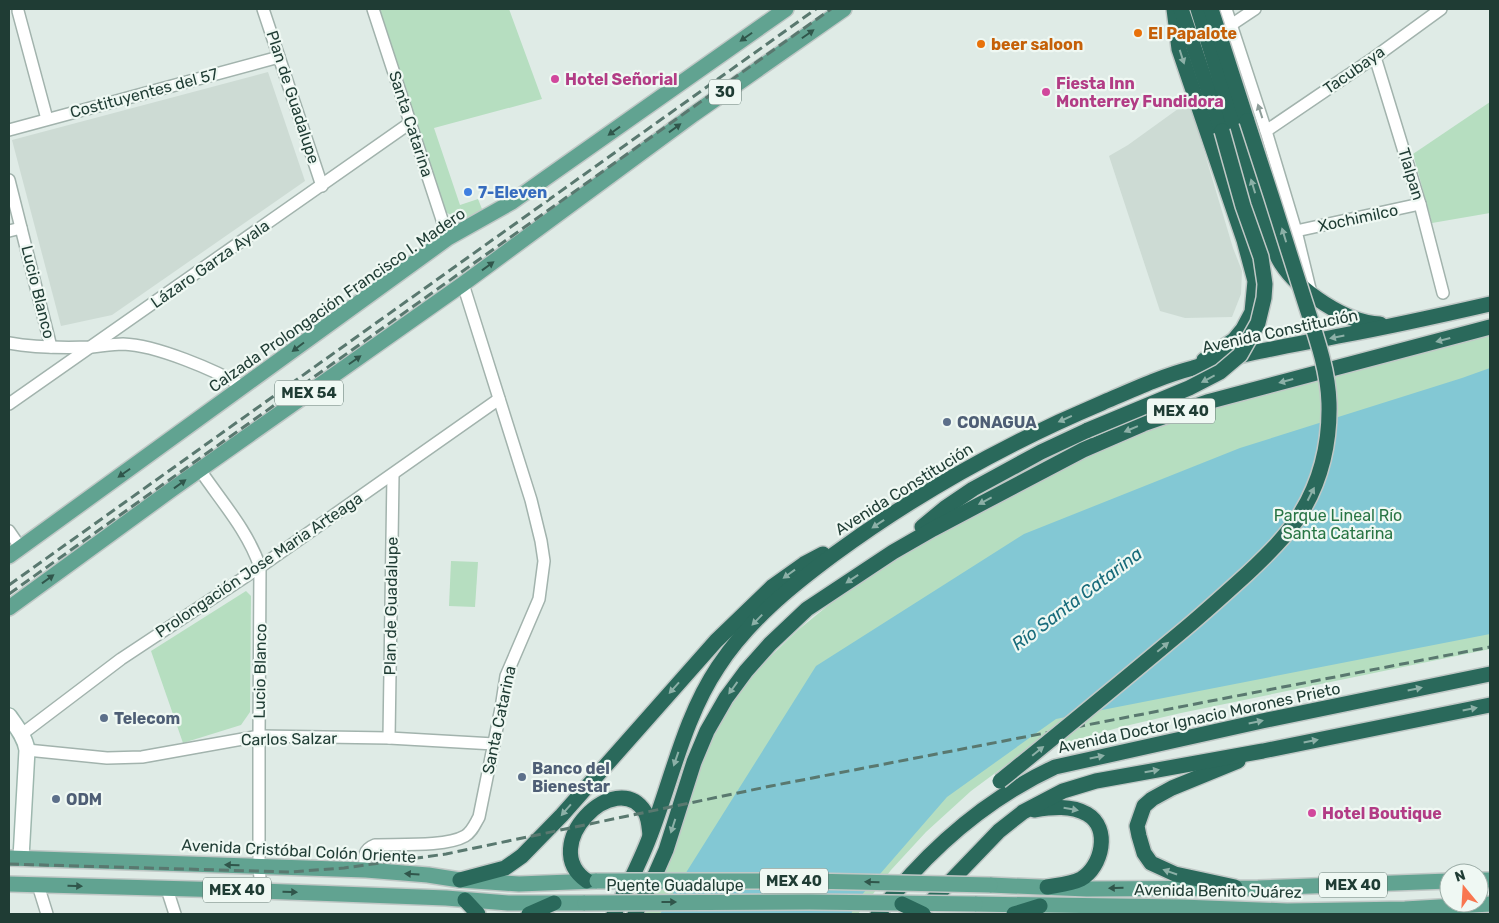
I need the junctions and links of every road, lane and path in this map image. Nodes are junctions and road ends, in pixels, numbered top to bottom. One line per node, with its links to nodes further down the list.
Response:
1 (263, 9): 14 (street, Plan de Guadalupe)
2 (374, 9): 17 (street, Santa Catarina)
3 (786, 9): 27 (main road, Calzada Prolongación Francisco I. Madero / 30, one-way to 27)
4 (844, 9): 20 (main road, 30, one-way to 4)
5 (1174, 9): 37 (highway, one-way to 37)
6 (1180, 9): 46 (highway, one-way to 46, bridge)
7 (1198, 9): 29 (highway, one-way to 7)
8 (1211, 9): 59 (highway, one-way to 8, bridge)
9 (1226, 9): 13 (street)
10 (1254, 9): 13 (street)
11 (1441, 9): 15 (street, Tacubaya)
12 (17, 11): 16 (street)
13 (1231, 25): 19 (street, one-way to 13)
14 (279, 57): 16 (street, Costituyentes del 57); 22 (street, Plan de Guadalupe)
15 (1375, 57): 19 (street, Tacubaya); 23 (street, Tlalpan)
16 (47, 119): 18 (street, Costituyentes del 57)
17 (410, 123): 22 (street, Lázaro Garza Ayala); 27 (street, Santa Catarina)
18 (9, 130)
19 (1266, 131): 26 (street)
20 (607, 177): 28 (main road, MEX 54, one-way to 20)
21 (9, 180): 24 (street, Lucio Blanco)
22 (322, 186): 35 (street, Lázaro Garza Ayala)
23 (1420, 204): 26 (street, Xochimilco); 30 (street, Tlalpan)
24 (21, 228): 25 (street); 36 (street, Lucio Blanco)
25 (9, 231)
26 (1296, 231): 29 (street)
27 (448, 238): 38 (main road, Calzada Prolongación Francisco I. Madero / 30, one-way to 38)
28 (463, 284): 39 (street, Santa Catarina); 41 (main road, MEX 54, one-way to 28)
29 (1311, 293): 32 (highway)
30 (1443, 293)
31 (1490, 304): 32 (highway, Avenida Constitución / MEX 40)
32 (1402, 324): 37 (highway, Avenida Constitución / MEX 40, one-way to 37)
33 (1490, 327): 46 (highway, MEX 40, one-way to 46)
34 (9, 343): 36 (street)
35 (92, 346): 36 (street); 38 (street); 40 (street, Lázaro Garza Ayala)
36 (51, 347)
37 (1191, 368): 44 (highway, Avenida Constitución / MEX 40, one-way to 44)
38 (244, 387): 45 (main road, Calzada Prolongación Francisco I. Madero / 30, one-way to 45)
39 (499, 399): 42 (street, Prolongación Jose Maria Arteaga); 55 (street, Santa Catarina)
40 (9, 404)
41 (200, 470): 47 (street, Lucio Blanco); 48 (main road, MEX 54, one-way to 41)
42 (393, 475): 47 (street, Prolongación Jose Maria Arteaga); 54 (street, Plan de Guadalupe)
43 (9, 531): 45 (street)
44 (848, 544): 60 (highway, Avenida Constitución / MEX 40, one-way to 60); 64 (highway, one-way to 64)
45 (14, 551)
46 (893, 552): 88 (highway, MEX 40, one-way to 88)
47 (260, 567): 52 (street, Prolongación Jose Maria Arteaga); 53 (street, Lucio Blanco)
48 (9, 608)
49 (1490, 674): 59 (highway, Avenida Doctor Ignacio Morones Prieto, one-way to 49)
50 (1490, 704): 57 (highway, one-way to 50)
51 (9, 716): 52 (street)
52 (22, 734): 56 (street)
53 (258, 736): 54 (street, Carlos Salzar); 56 (street, Carlos Salzar); 62 (street, Lucio Blanco)
54 (389, 738): 55 (street, Carlos Salzar)
55 (494, 744): 63 (street, Santa Catarina)
56 (27, 750): 61 (street)
57 (1263, 751): 58 (highway, one-way to 57); 72 (highway, one-way to 57)
58 (1023, 812): 71 (highway, one-way to 71); 90 (highway)
59 (975, 814): 89 (highway, Avenida Doctor Ignacio Morones Prieto)
60 (650, 835): 65 (highway); 87 (highway, Avenida Constitución / MEX 40)
61 (15, 858): 62 (main road, Avenida Cristóbal Colón Oriente / MEX 40, one-way to 61)
62 (259, 866): 63 (main road, Avenida Cristóbal Colón Oriente / MEX 40); 74 (street, Lucio Blanco)
63 (366, 870): 64 (main road, Avenida Cristóbal Colón Oriente / MEX 40, one-way to 63)
64 (460, 880): 65 (main road, Avenida Cristóbal Colón Oriente / MEX 40)
65 (592, 881): 69 (main road, Puente Guadalupe / MEX 40, one-way to 65, bridge)
66 (1439, 881): 70 (main road, Avenida Benito Juárez / MEX 40)
67 (9, 884): 68 (main road, MEX 40)
68 (38, 885): 73 (main road, MEX 40, one-way to 73); 83 (street)
69 (990, 885): 71 (main road, Avenida Benito Juárez / MEX 40)
70 (1306, 886): 72 (main road, Avenida Benito Juárez / MEX 40); 82 (main road)
71 (1047, 887): 72 (main road, Avenida Benito Juárez / MEX 40, one-way to 71)
72 (1235, 887)
73 (167, 889): 74 (main road, MEX 40); 84 (street)
74 (261, 891): 75 (main road, MEX 40, one-way to 75)
75 (465, 900): 76 (main road, MEX 40); 85 (highway)
76 (554, 903): 77 (main road, Puente Guadalupe / MEX 40, one-way to 77, bridge); 86 (highway)
77 (902, 904): 78 (main road, Puente Guadalupe / MEX 40, bridge); 91 (highway, bridge)
78 (975, 904): 80 (main road, Avenida Benito Juárez / MEX 40)
79 (1490, 904): 81 (main road, Avenida Benito Juárez / MEX 40)
80 (1040, 906): 82 (main road, Avenida Benito Juárez / MEX 40); 92 (highway)
81 (1406, 911): 82 (main road, Avenida Benito Juárez / MEX 40)
82 (1278, 913)
83 (47, 914)
84 (175, 914)
85 (478, 914)
86 (528, 914)
87 (614, 914)
88 (635, 914)
89 (878, 914)
90 (919, 914)
91 (923, 914)
92 (1014, 914)

